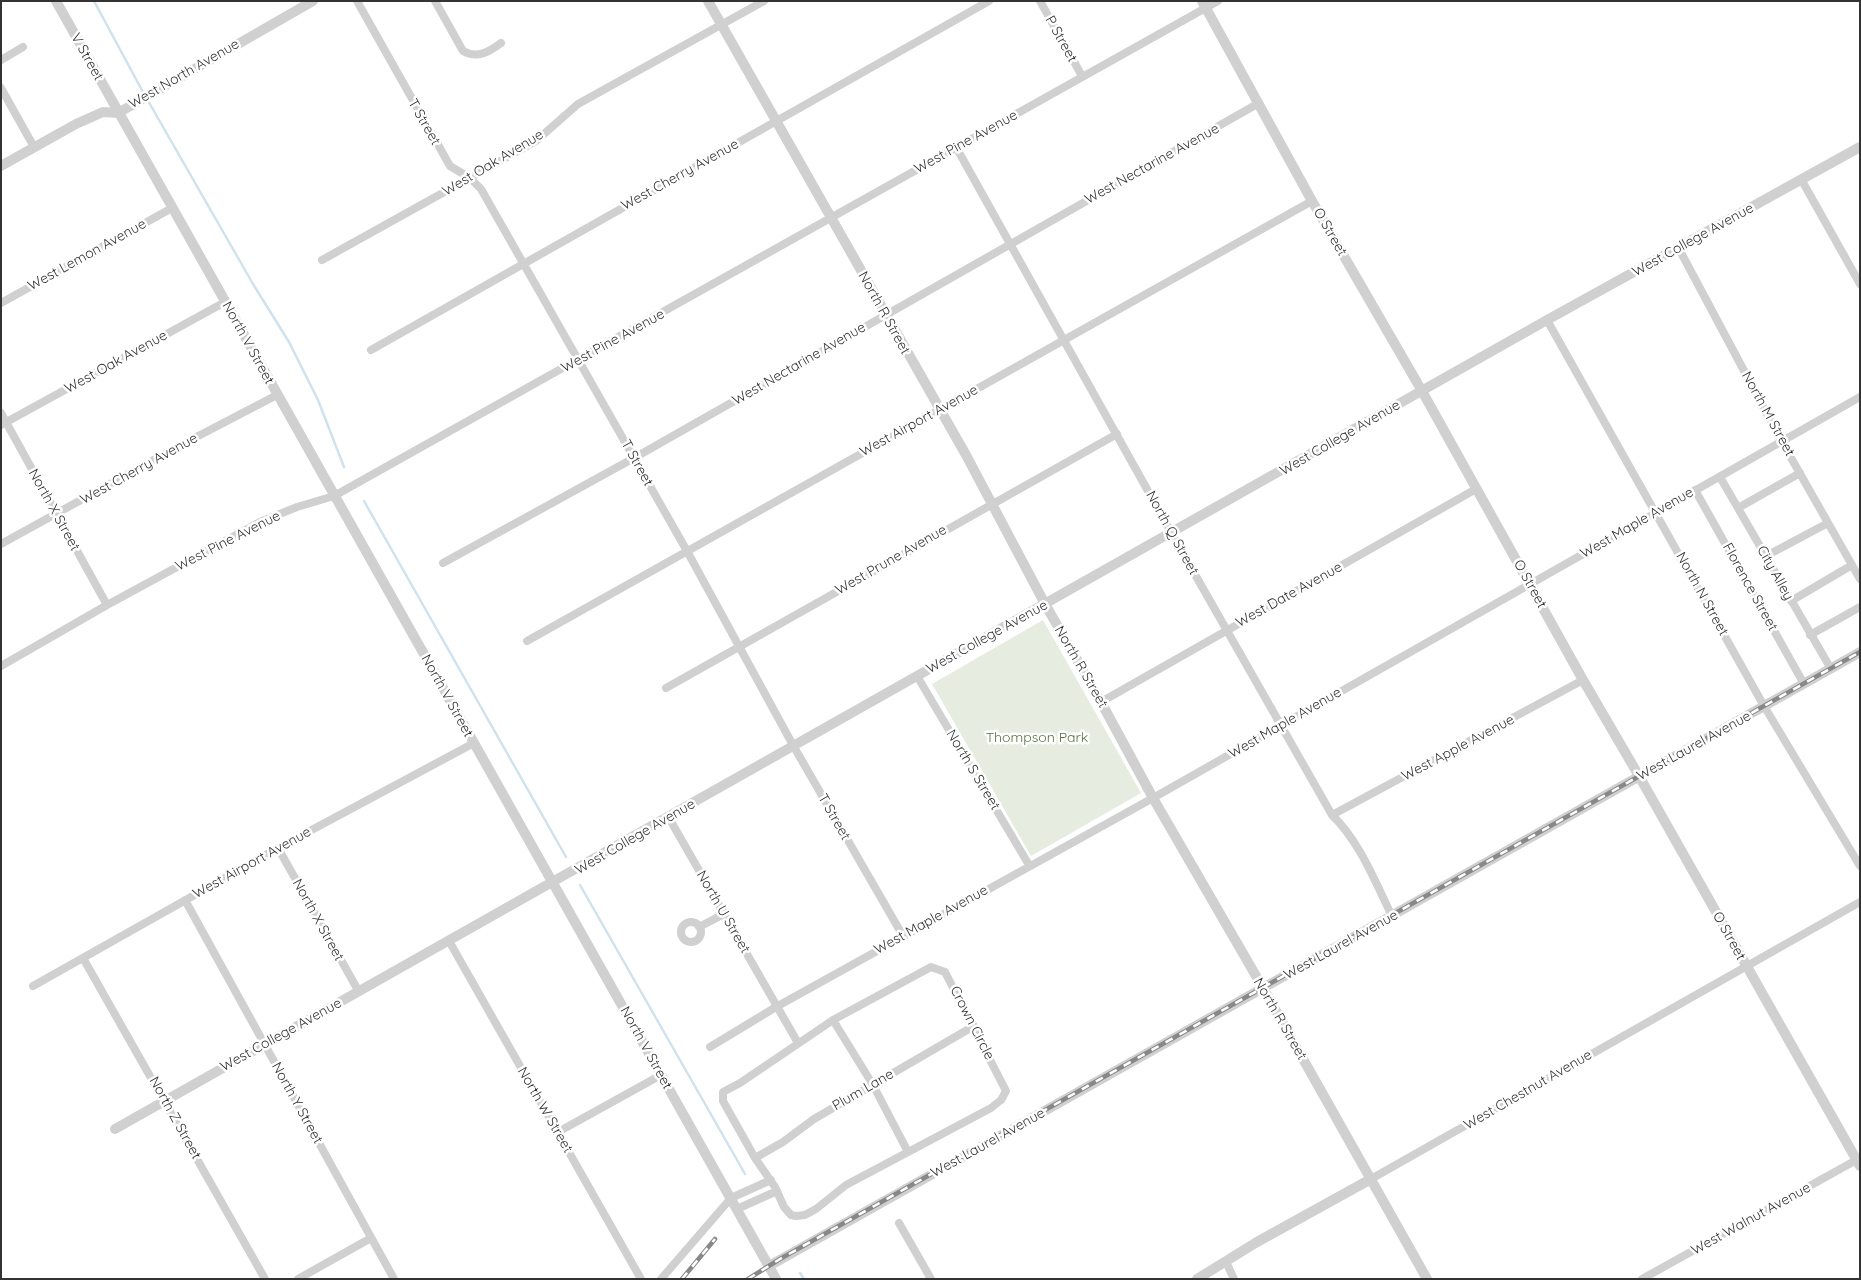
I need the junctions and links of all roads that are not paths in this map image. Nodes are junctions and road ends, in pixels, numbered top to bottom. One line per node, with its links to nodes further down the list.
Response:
1 (56, 1): 18 (street, V Street)
2 (313, 1): 18 (street, West North Avenue)
3 (357, 1): 24 (street, T Street)
4 (435, 1): 12 (street)
5 (708, 1): 11 (street, North R Street)
6 (764, 1): 11 (street, West Oak Avenue)
7 (989, 1): 19 (street, West Cherry Avenue)
8 (1040, 1): 15 (street, P Street)
9 (1218, 1): 10 (street, West Pine Avenue)
10 (1204, 5): 15 (street, West Pine Avenue); 17 (street, O Street)
11 (721, 25): 19 (street, North R Street); 24 (street, West Oak Avenue)
12 (501, 43)
13 (23, 47): 14 (street)
14 (1, 60)
15 (1082, 76): 21 (street, West Pine Avenue)
16 (1, 88): 20 (street)
17 (1259, 103): 26 (street, O Street); 29 (street, West Nectarine Avenue)
18 (118, 112): 20 (street, West North Avenue); 27 (street, North V Street)
19 (777, 121): 28 (street, North R Street); 32 (street, West Cherry Avenue)
20 (34, 147): 23 (street, West North Avenue)
21 (956, 147): 28 (street, West Pine Avenue); 29 (street, North Q Street)
22 (1860, 147): 25 (street, West College Avenue)
23 (1, 166)
24 (470, 178): 31 (street, West Oak Avenue); 32 (street, T Street)
25 (1801, 179): 30 (street, West College Avenue); 33 (street)
26 (1312, 201): 38 (street, West Airport Avenue); 41 (street, O Street)
27 (172, 208): 34 (street, North V Street); 35 (street, West Lemon Avenue)
28 (831, 217): 36 (street, North R Street); 40 (street, West Pine Avenue)
29 (1010, 244): 36 (street, West Nectarine Avenue); 38 (street, North Q Street)
30 (1678, 248): 37 (street, West College Avenue); 48 (street, North M Street)
31 (322, 260)
32 (524, 264): 39 (street, West Cherry Avenue); 40 (street, T Street)
33 (1860, 284)
34 (225, 302): 42 (street, North V Street); 46 (street, West Oak Avenue)
35 (1, 303)
36 (886, 314): 44 (street, North R Street); 49 (street, West Nectarine Avenue)
37 (1547, 320): 41 (street, West College Avenue); 57 (street, North N Street)
38 (1064, 340): 44 (street, West Airport Avenue); 47 (street, North Q Street)
39 (371, 350)
40 (579, 360): 49 (street, T Street); 54 (street, West Pine Avenue)
41 (1422, 392): 52 (street, O Street); 60 (street, West College Avenue)
42 (278, 395): 54 (street, North V Street); 58 (street, West Cherry Avenue)
43 (1860, 397): 48 (street, West Maple Avenue)
44 (939, 409): 55 (street, North R Street); 62 (street, West Airport Avenue)
45 (1, 413): 46 (street, North X Street)
46 (4, 424): 58 (street, North X Street)
47 (1116, 434): 55 (street, West Prune Avenue); 60 (street, North Q Street)
48 (1782, 442): 50 (street, North M Street); 51 (street, West Maple Avenue)
49 (634, 458): 62 (street, T Street); 64 (street, West Nectarine Avenue)
50 (1800, 473): 56 (street); 59 (street, North M Street)
51 (1720, 477): 53 (street, West Maple Avenue); 56 (street, City Alley)
52 (1476, 489): 67 (street, O Street); 72 (street, West Date Avenue)
53 (1695, 490): 57 (street, West Maple Avenue); 81 (street, Florence Street)
54 (334, 496): 70 (street, West Pine Avenue); 86 (street, North V Street)
55 (992, 503): 69 (street, North R Street); 75 (street, West Prune Avenue)
56 (1738, 508): 63 (street, City Alley)
57 (1656, 513): 67 (street, West Maple Avenue); 84 (street, North N Street)
58 (56, 515): 61 (street, West Cherry Avenue); 70 (street, North X Street)
59 (1828, 523): 63 (street); 65 (street, North M Street)
60 (1172, 534): 69 (street, West College Avenue); 72 (street, North Q Street)
61 (1, 544)
62 (687, 551): 74 (street, West Airport Avenue); 75 (street, T Street)
63 (1766, 556): 68 (street, City Alley)
64 (443, 563)
65 (1852, 565): 66 (street, North M Street); 68 (street)
66 (1860, 579)
67 (1531, 584): 80 (street, O Street); 85 (street, West Maple Avenue)
68 (1791, 601): 73 (street, City Alley)
69 (1045, 604): 79 (street, West College Avenue); 83 (street, North R Street)
70 (107, 606): 77 (street, West Pine Avenue)
71 (1860, 607): 73 (street)
72 (1227, 630): 83 (street, West Date Avenue); 85 (street, North Q Street)
73 (1810, 635): 78 (street, City Alley)
74 (527, 641)
75 (739, 646): 82 (street, West Prune Avenue); 87 (street, T Street)
76 (1860, 652): 78 (street, West Laurel Avenue)
77 (1, 666)
78 (1831, 669): 81 (street, West Laurel Avenue)
79 (917, 676): 87 (street, West College Avenue); 93 (street, North S Street)
80 (1583, 680): 88 (street, O Street); 90 (street, West Apple Avenue)
81 (1804, 684): 84 (street, West Laurel Avenue)
82 (666, 688)
83 (1101, 702): 89 (street, North R Street)
84 (1764, 706): 88 (street, West Laurel Avenue); 94 (street, North N Street)
85 (1281, 725): 89 (street, West Maple Avenue); 90 (street, North Q Street)
86 (474, 743): 92 (street, West Airport Avenue); 95 (street, North V Street)
87 (794, 747): 91 (street, West College Avenue); 101 (street, T Street)
88 (1640, 776): 99 (street, West Laurel Avenue); 104 (street, O Street)
89 (1152, 798): 93 (street, West Maple Avenue); 106 (street, North R Street)
90 (1332, 815): 99 (street, North Q Street)
91 (669, 818): 95 (street, West College Avenue); 98 (street, North U Street)
92 (278, 848): 96 (street, West Airport Avenue); 107 (street, North X Street)
93 (1030, 865): 101 (street, West Maple Avenue)
94 (1860, 866)
95 (553, 883): 102 (street, West College Avenue); 114 (street, North V Street)
96 (185, 900): 103 (street, West Airport Avenue); 112 (street, North Y Street)
97 (1860, 902): 104 (street, West Chestnut Avenue)
98 (724, 914): 100 (street); 108 (street, North U Street)
99 (1392, 916): 106 (street, West Laurel Avenue)
100 (700, 927)
101 (903, 936): 108 (street, West Maple Avenue)
102 (449, 941): 107 (street, West College Avenue); 118 (street, North W Street)
103 (83, 958): 105 (street, West Airport Avenue); 116 (street, North Z Street)
104 (1746, 966): 121 (street, O Street); 122 (street, West Chestnut Avenue)
105 (33, 986)
106 (1263, 988): 122 (street, North R Street); 130 (street, West Laurel Avenue)
107 (359, 992): 112 (street, West College Avenue)
108 (776, 1007): 111 (street, North U Street); 113 (street, West Maple Avenue)
109 (833, 1020): 110 (street, Crown Circle); 111 (street, Crown Circle); 115 (street)
110 (974, 1026): 115 (street, Plum Lane); 119 (street, Crown Circle)
111 (798, 1043): 120 (street, Crown Circle)
112 (265, 1044): 116 (street, West College Avenue); 128 (street, North Y Street)
113 (710, 1047)
114 (661, 1075): 118 (street); 125 (street, North V Street)
115 (873, 1085): 119 (street); 120 (street, Plum Lane)
116 (165, 1101): 117 (street, West College Avenue); 131 (street, North Z Street)
117 (115, 1129)
118 (558, 1132): 134 (street, North W Street)
119 (908, 1152): 124 (street, Crown Circle)
120 (755, 1158): 123 (street, Crown Circle)
121 (1859, 1162): 141 (street, West Walnut Avenue)
122 (1371, 1179): 129 (street, West Chestnut Avenue); 140 (street, North R Street)
123 (771, 1180): 124 (street, Crown Circle); 125 (street)
124 (777, 1191): 126 (street)
125 (731, 1198): 126 (street, North V Street); 135 (street)
126 (737, 1209): 130 (street, North V Street)
127 (900, 1223): 137 (street)
128 (371, 1238): 132 (street); 133 (street, North Y Street)
129 (1226, 1262): 138 (street, West Chestnut Avenue); 139 (street)
130 (769, 1266): 136 (street, North V Street)
131 (265, 1279)
132 (298, 1279)
133 (394, 1279)
134 (641, 1279)
135 (661, 1279)
136 (776, 1279)
137 (931, 1279)
138 (1197, 1279)
139 (1234, 1279)
140 (1427, 1279)
141 (1642, 1279)

